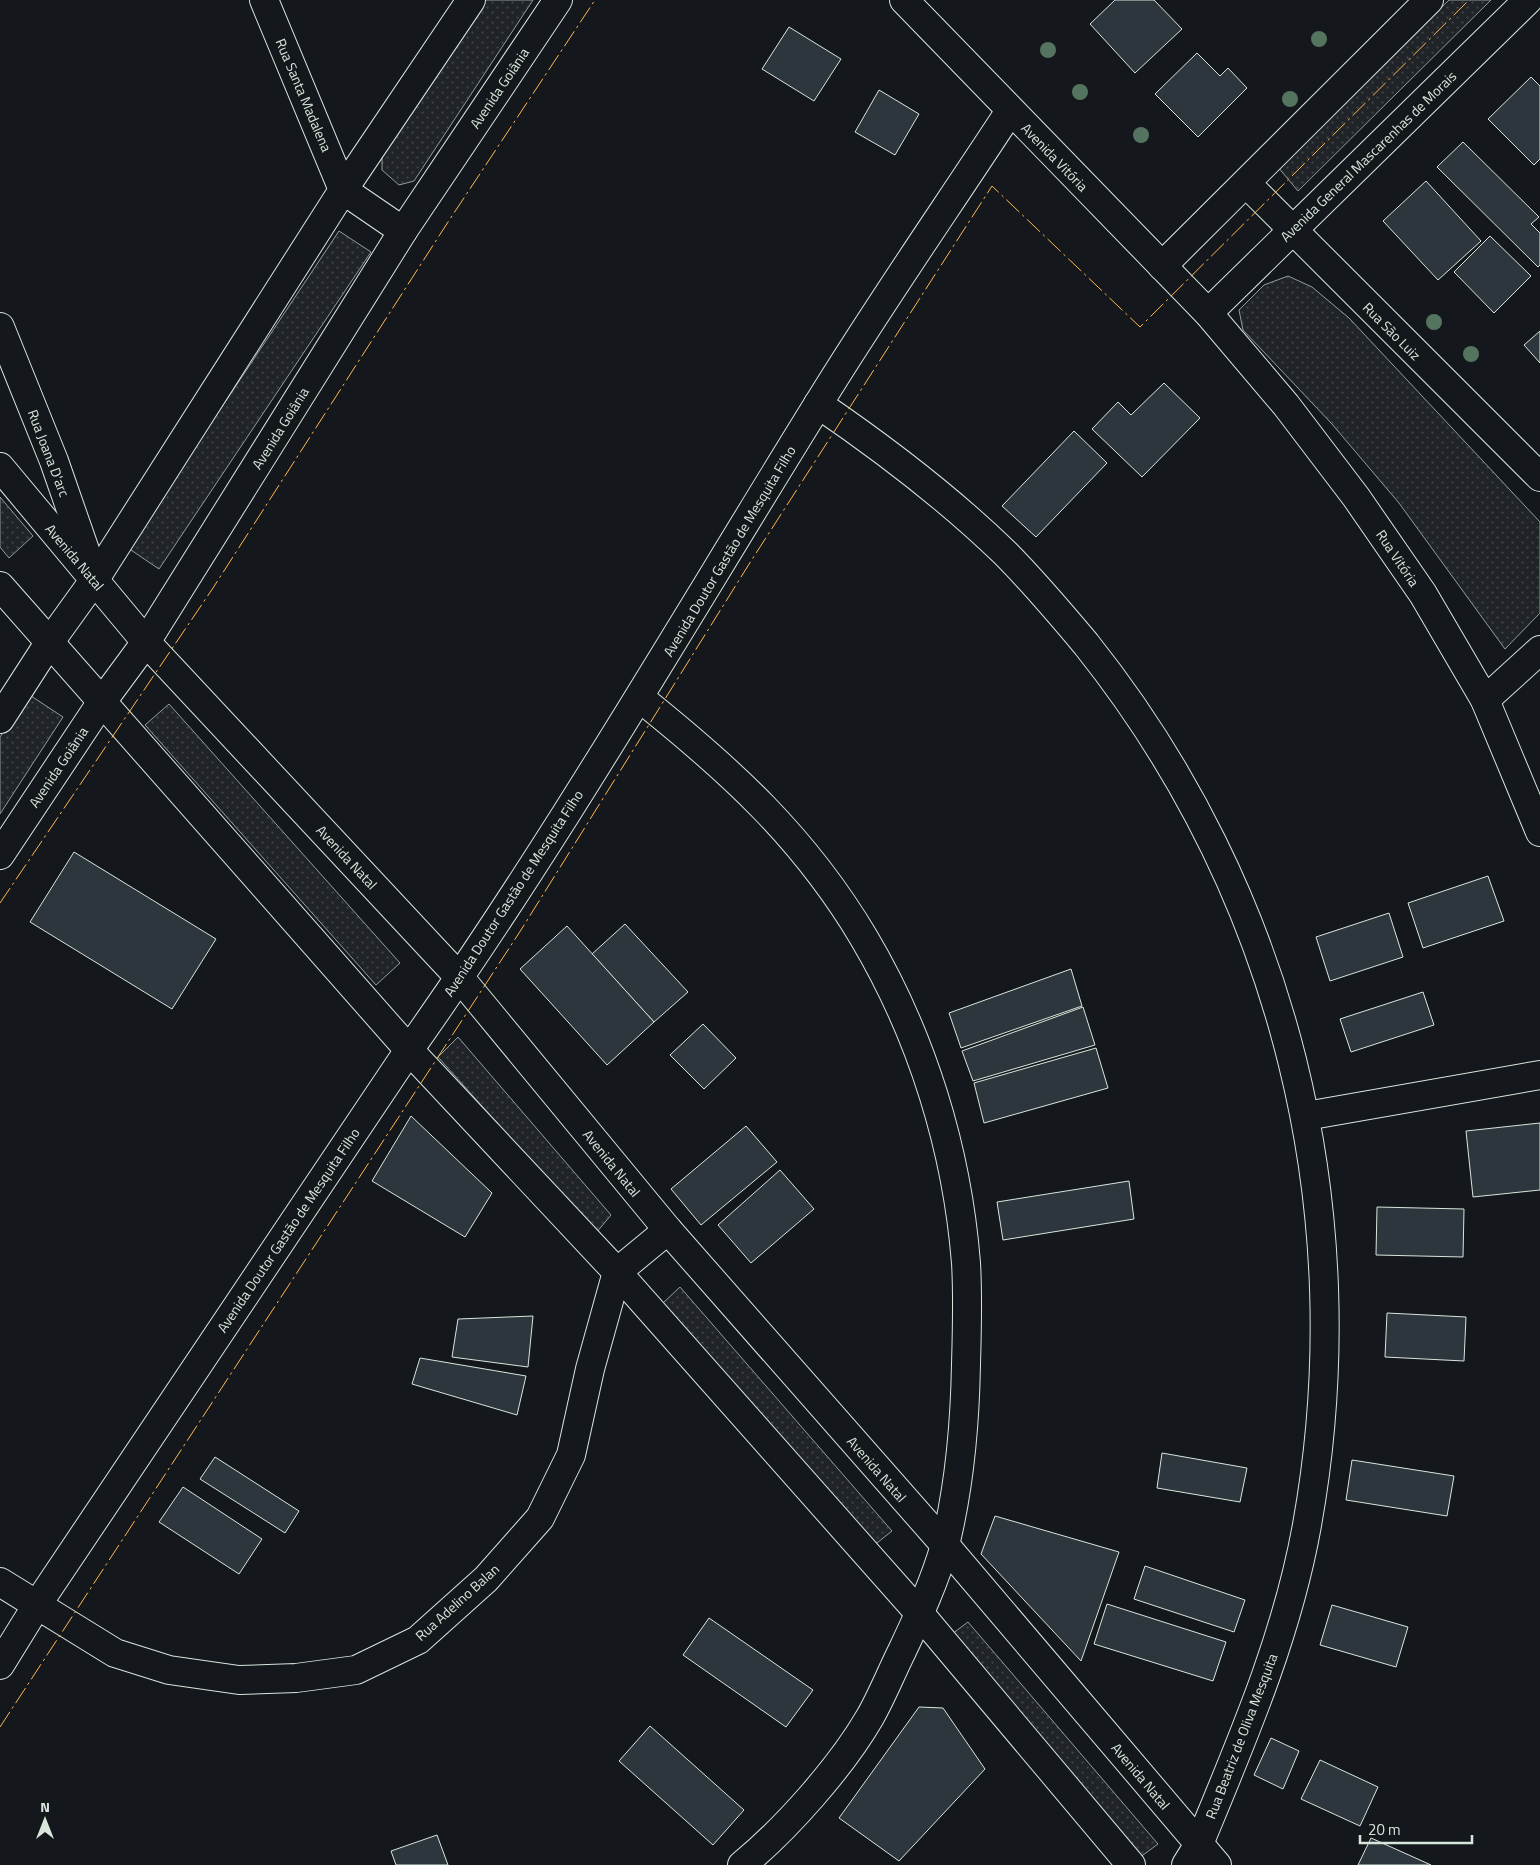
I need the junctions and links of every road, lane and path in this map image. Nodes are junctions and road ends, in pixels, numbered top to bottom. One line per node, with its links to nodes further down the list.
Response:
1 (264, 0): 9 (street, Rua Santa Madalena)
2 (471, 0): 9 (street)
3 (558, 0): 10 (street, Avenida Goiânia)
4 (904, 0): 7 (street, Avenida Vitória)
5 (1429, 0): 8 (street)
6 (1528, 0): 11 (street, Avenida General Mascarenhas de Morais)
7 (1010, 111): 12 (street, Avenida Vitória); 15 (street, Avenida Doutor Gastão de Mesquita Filho)
8 (1246, 183): 11 (street, Rua São Luiz); 12 (street)
9 (343, 190): 10 (street); 18 (street)
10 (403, 231): 20 (street, Avenida Goiânia)
11 (1291, 231): 13 (street, Avenida General Mascarenhas de Morais); 17 (street, Rua São Luiz)
12 (1162, 266): 13 (street, Avenida Vitória)
13 (1208, 313): 24 (street, Rua Vitória)
14 (0, 327): 18 (street, Rua Joana D'arc)
15 (818, 404): 23 (street, Avenida Doutor Gastão de Mesquita Filho); 32 (street, Rua Beatriz de Oliva Mesquita)
16 (0, 467): 18 (street, Avenida Natal)
17 (1540, 477)
18 (95, 580): 20 (street, Avenida Natal); 21 (street)
19 (0, 586): 21 (street)
20 (146, 642): 25 (street, Avenida Goiânia); 29 (street, Avenida Natal)
21 (49, 643): 25 (street); 26 (street)
22 (1540, 650): 24 (street)
23 (640, 698): 29 (street, Avenida Doutor Gastão de Mesquita Filho); 35 (street)
24 (1485, 700): 27 (street, Rua Vitória)
25 (101, 703): 28 (street, Avenida Goiânia); 30 (street)
26 (0, 719)
27 (1540, 832)
28 (0, 855)
29 (460, 978): 30 (street, Avenida Doutor Gastão de Mesquita Filho); 33 (street, Avenida Natal)
30 (409, 1050): 34 (street); 37 (street, Avenida Doutor Gastão de Mesquita Filho)
31 (1540, 1075): 32 (street)
32 (1306, 1116): 40 (street, Rua Beatriz de Oliva Mesquita)
33 (668, 1230): 34 (street); 35 (street, Avenida Natal)
34 (617, 1272): 37 (street, Rua Adelino Balan); 38 (street)
35 (944, 1545): 38 (street); 40 (street, Avenida Natal)
36 (0, 1582): 37 (street, Rua Adelino Balan)
37 (38, 1605): 39 (street, Avenida Doutor Gastão de Mesquita Filho)
38 (920, 1614): 41 (street); 42 (street)
39 (0, 1665)
40 (1193, 1854): 43 (street, Avenida Natal)
41 (742, 1865)
42 (1132, 1865)
43 (1217, 1865)

